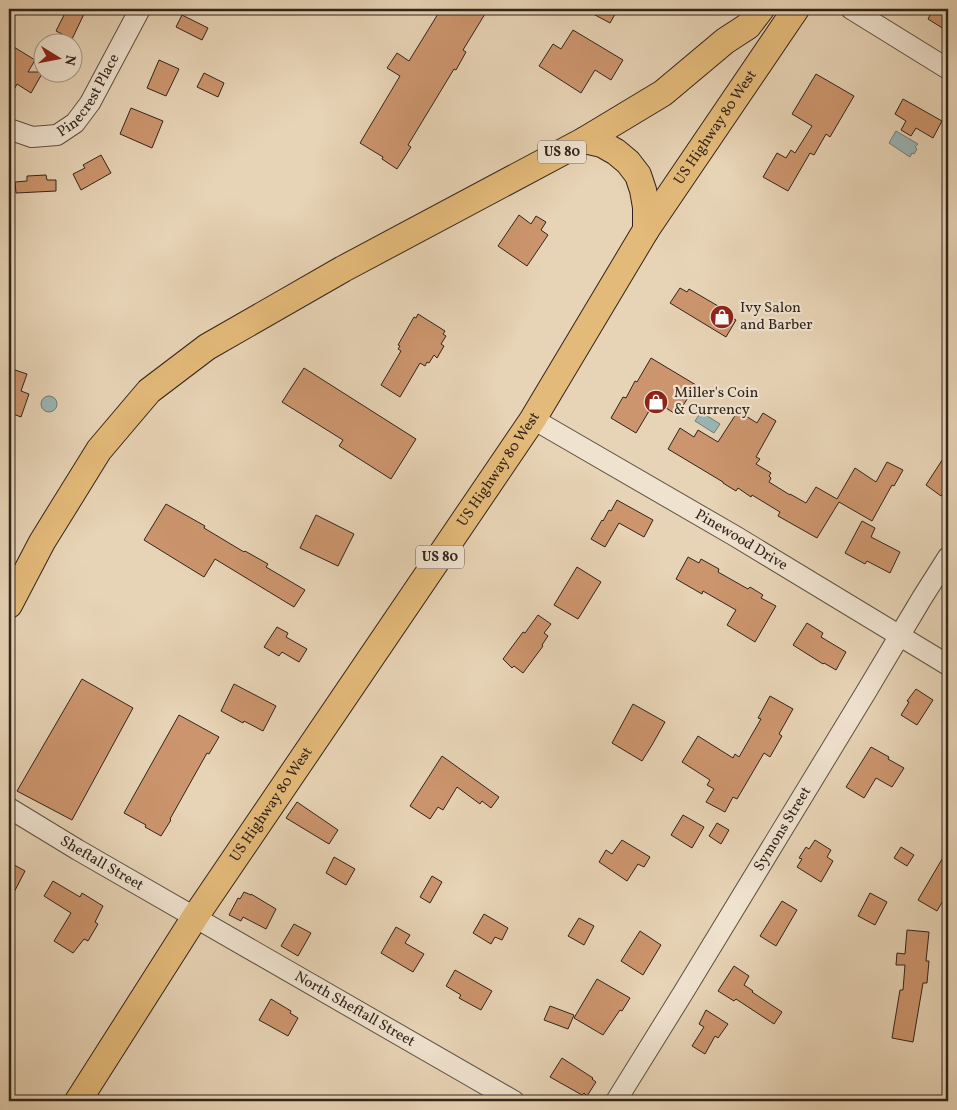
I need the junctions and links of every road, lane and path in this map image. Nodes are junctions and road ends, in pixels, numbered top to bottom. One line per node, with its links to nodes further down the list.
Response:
1 (140, 9): 6 (street, Pinecrest Place)
2 (761, 9): 7 (main road, US 80)
3 (796, 9): 8 (main road, US Highway 80 West / US 80)
4 (851, 9): 5 (street)
5 (948, 69)
6 (9, 129)
7 (585, 140): 8 (main road); 11 (main road, US 80)
8 (646, 230): 9 (main road, US Highway 80 West / US 80)
9 (533, 419): 12 (street, Pinewood Drive); 15 (main road, US Highway 80 West / US 80)
10 (948, 556): 12 (street, Symons Street)
11 (9, 605)
12 (899, 636): 13 (street, Pinewood Drive); 18 (street, Symons Street)
13 (948, 665)
14 (9, 808): 15 (street, Sheftall Street)
15 (195, 917): 16 (main road, US Highway 80 West / US 80); 17 (street, North Sheftall Street)
16 (78, 1101)
17 (514, 1101)
18 (616, 1101)

